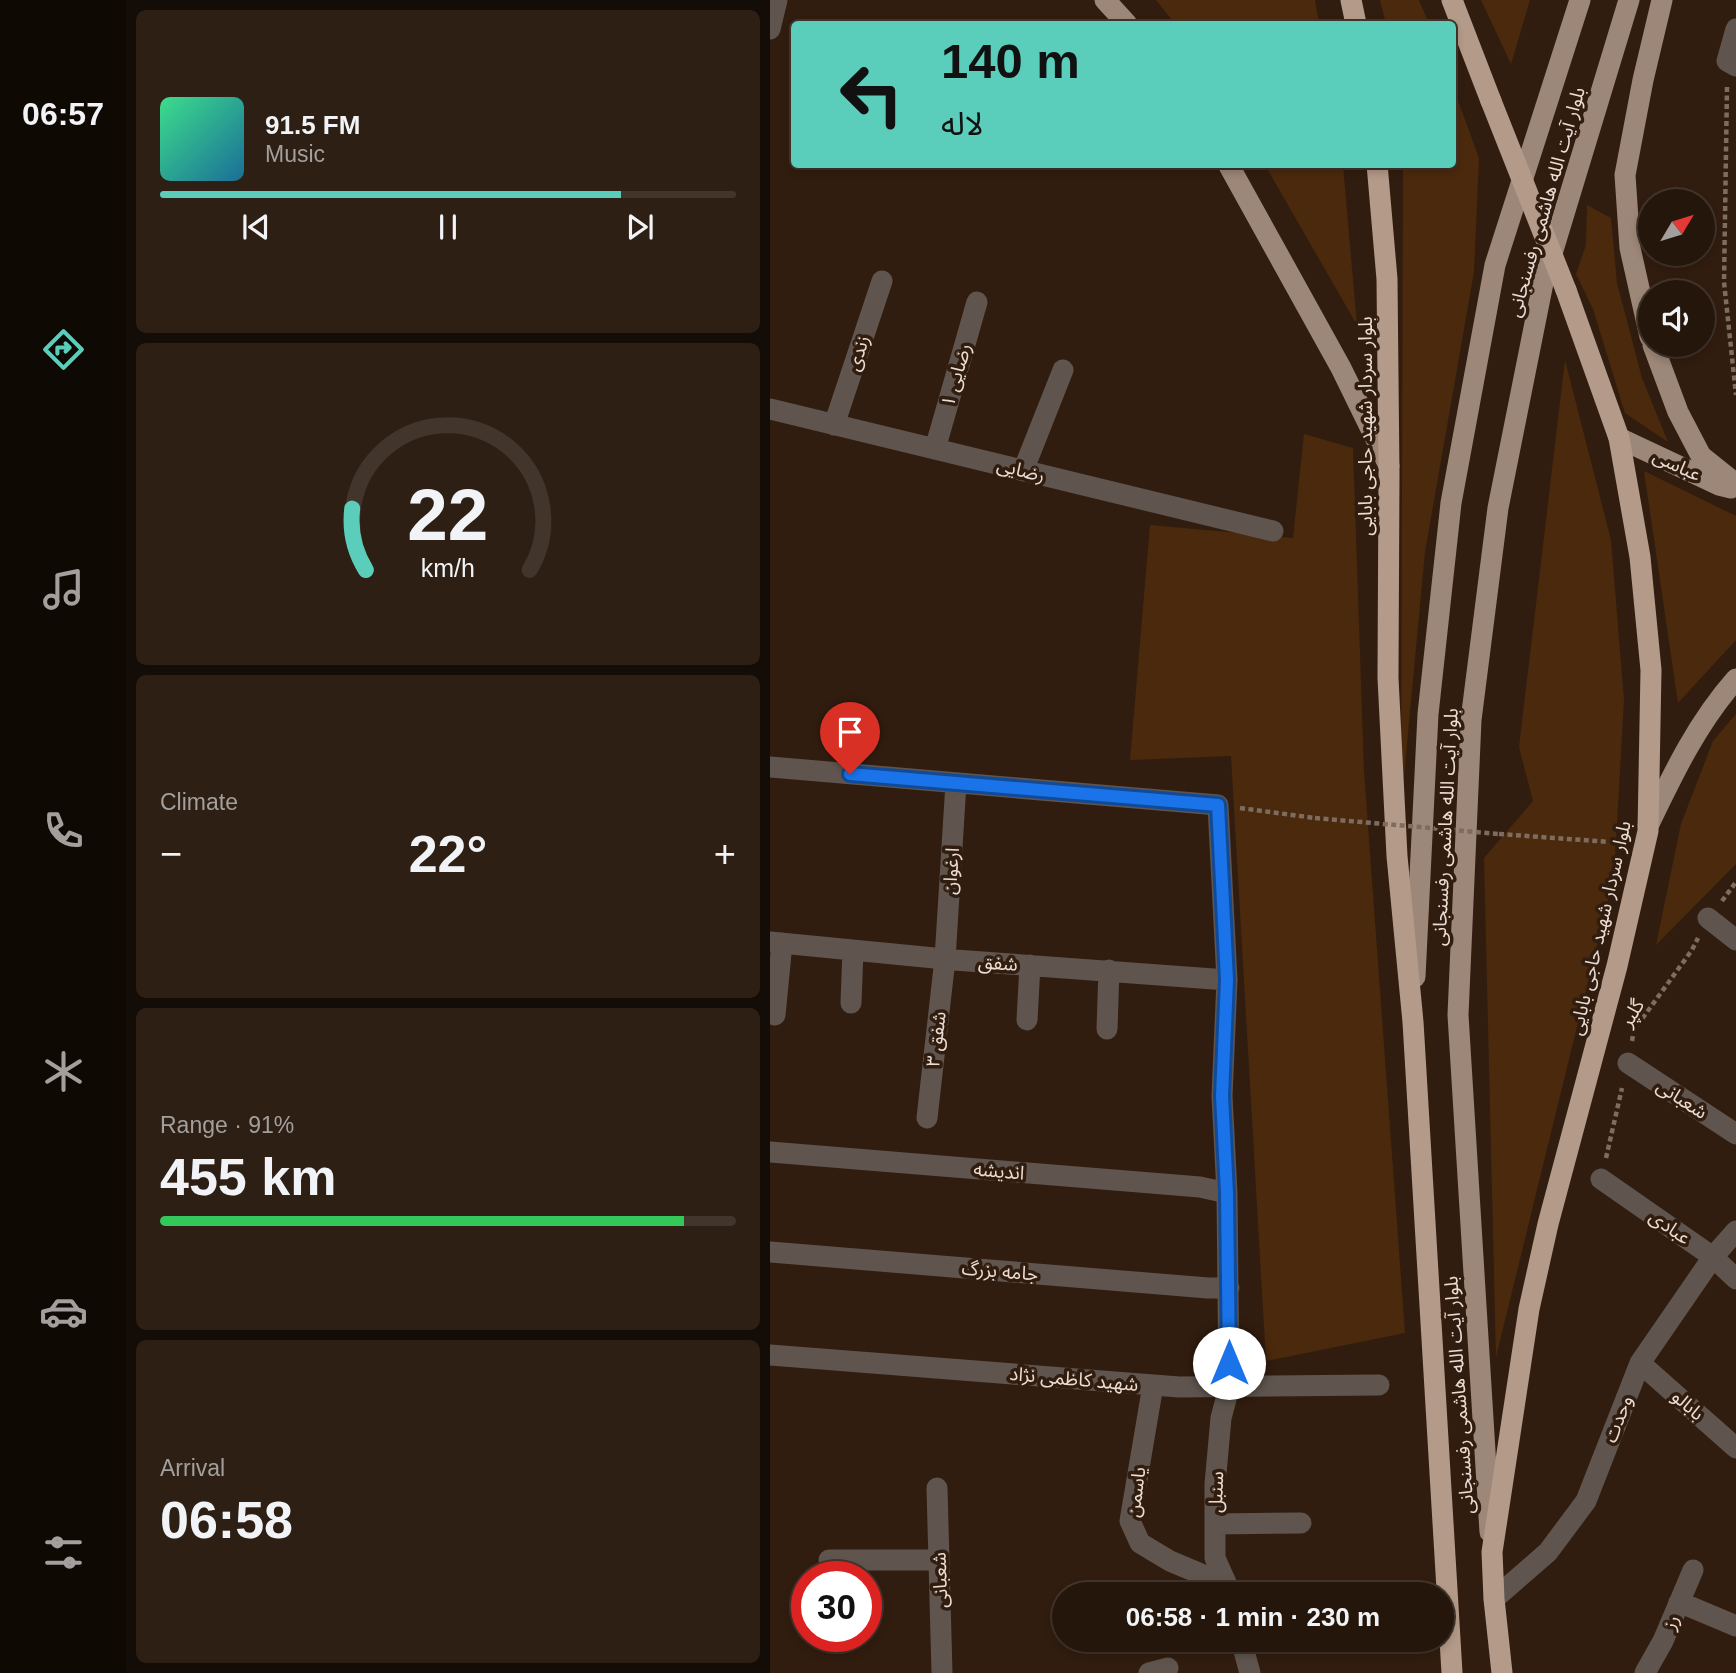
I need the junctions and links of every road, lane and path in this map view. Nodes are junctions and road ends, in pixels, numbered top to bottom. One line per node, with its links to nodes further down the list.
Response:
1 (777, 0): 10 (street)
2 (1105, 0): 8 (main road)
3 (1351, 0): 9 (highway)
4 (1452, 0): 23 (highway, بلوار سردار شهید حاجی بابایی, bridge)
5 (1580, 0): 47 (main road, بلوار آیت الله هاشمی رفسنجانی)
6 (1629, 0): 69 (main road, بلوار آیت الله هاشمی رفسنجانی)
7 (1662, 0): 16 (main road)
8 (1123, 21)
9 (1355, 21)
10 (770, 29)
11 (1736, 29): 12 (street)
12 (1732, 64): 20 (path)
13 (1230, 168): 25 (main road)
14 (1377, 168): 25 (highway, بلوار سردار شهید حاجی بابایی)
15 (882, 281): 22 (street, زندی)
16 (1638, 284)
17 (978, 302): 24 (street, رضایی ۱)
18 (1657, 357): 27 (main road)
19 (1063, 370): 26 (street)
20 (1736, 395)
21 (770, 409): 22 (street, رضایی)
22 (834, 425): 24 (street, رضایی)
23 (1619, 438): 28 (main road, عباسی); 34 (highway, بلوار سردار شهید حاجی بابایی)
24 (935, 449): 26 (street, رضایی)
25 (1389, 466): 47 (highway, بلوار سردار شهید حاجی بابایی)
26 (1023, 471): 29 (street, رضایی)
27 (1736, 484)
28 (1736, 489)
29 (1273, 531)
30 (1736, 679): 34 (main road)
31 (770, 767): 32 (street)
32 (956, 783): 33 (street); 40 (street, ارغوان)
33 (1218, 805): 34 (path, bridge); 43 (street, سنبل)
34 (1647, 835): 69 (highway, بلوار سردار شهید حاجی بابایی)
35 (1736, 882): 36 (path, گلپر)
36 (1709, 918): 37 (street); 49 (path, گلپر)
37 (1736, 940)
38 (776, 943): 39 (street, شفق); 45 (street)
39 (853, 950): 40 (street, شفق); 44 (street)
40 (945, 959): 41 (street, شفق); 50 (street, شفق ۳)
41 (1030, 965): 42 (street, شفق); 46 (street)
42 (1108, 970): 43 (street, شفق); 48 (street)
43 (1227, 980): 54 (street, سنبل)
44 (851, 1003)
45 (775, 1014)
46 (1027, 1020)
47 (1413, 1022): 81 (highway, بلوار آیت الله هاشمی رفسنجانی)
48 (1107, 1028)
49 (1628, 1063): 51 (street, شعبانی); 53 (path, گلپر)
50 (927, 1118)
51 (1736, 1134)
52 (770, 1152): 54 (street, اندیشه)
53 (1601, 1179): 57 (street, عبادی)
54 (1227, 1193): 59 (street, سنبل)
55 (1736, 1231): 57 (street, وحدت)
56 (770, 1252): 59 (street, جامه بزرگ)
57 (1713, 1257): 58 (street, عبادی); 61 (street, وحدت)
58 (1736, 1279)
59 (1229, 1288): 64 (street, سنبل)
60 (770, 1355): 62 (street, شهید کاظمی نژاد)
61 (1640, 1363): 65 (street, بابالو); 75 (street, وحدت)
62 (1153, 1385): 64 (street, شهید کاظمی نژاد); 73 (street, یاسمن)
63 (1379, 1385): 64 (street, شهید کاظمی نژاد)
64 (1229, 1388): 68 (street, سنبل)
65 (1736, 1448)
66 (937, 1488): 71 (street, شعبانی)
67 (1301, 1523): 68 (street)
68 (1215, 1524): 74 (street, سنبل)
69 (1492, 1552): 75 (highway, بلوار آیت الله هاشمی رفسنجانی)
70 (829, 1560): 71 (street)
71 (939, 1560): 79 (street, شعبانی)
72 (1693, 1570): 76 (street, رز)
73 (1213, 1582)
74 (1226, 1582)
75 (1494, 1600): 82 (highway, بلوار آیت الله هاشمی رفسنجانی)
76 (1679, 1602): 77 (street); 83 (street, رز)
77 (1736, 1626)
78 (1244, 1652): 80 (street)
79 (942, 1673)
80 (1250, 1673)
81 (1452, 1673)
82 (1502, 1673)
83 (1645, 1673)

